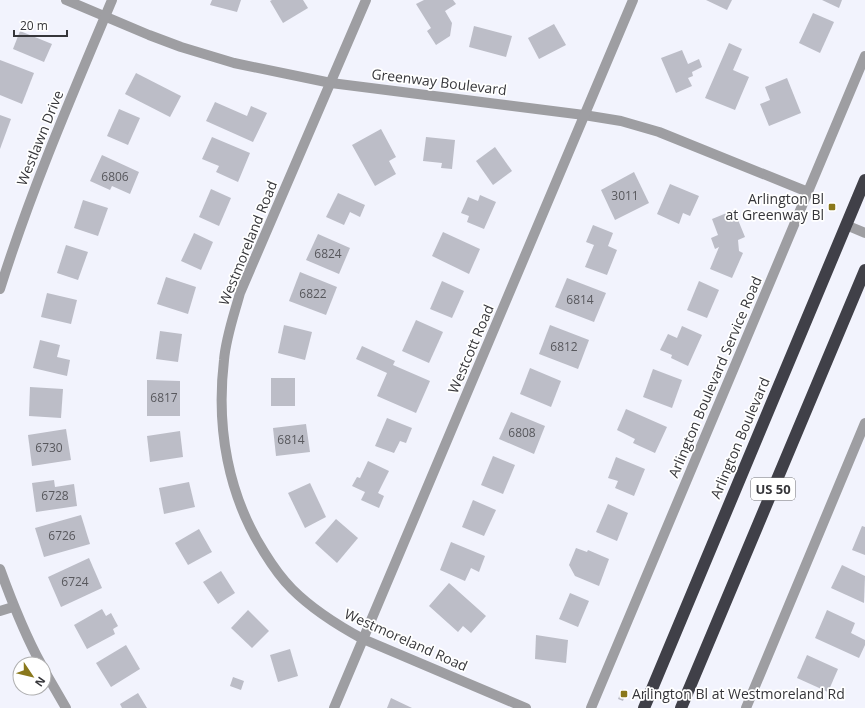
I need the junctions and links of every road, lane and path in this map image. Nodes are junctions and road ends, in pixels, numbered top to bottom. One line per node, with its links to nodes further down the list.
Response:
1 (66, 0): 5 (street, Greenway Boulevard)
2 (112, 0): 5 (street, Westlawn Drive)
3 (366, 0): 7 (street, Westmoreland Road)
4 (633, 0): 8 (street, Westcott Road)
5 (105, 16): 7 (street, Greenway Boulevard); 14 (street, Westlawn Drive)
6 (865, 56): 10 (street, Arlington Boulevard Service Road)
7 (331, 83): 8 (street, Greenway Boulevard); 19 (street, Westmoreland Road)
8 (584, 114): 10 (street, Greenway Boulevard); 19 (street, Westcott Road)
9 (865, 180): 11 (highway, Arlington Boulevard / US 50)
10 (808, 192): 25 (street, Arlington Boulevard Service Road)
11 (846, 225): 12 (street); 26 (highway, Arlington Boulevard / US 50)
12 (865, 233)
13 (865, 270): 27 (highway, US 50)
14 (0, 289)
15 (865, 423): 28 (street)
16 (0, 569): 17 (street)
17 (13, 607): 18 (street); 20 (street)
18 (0, 612)
19 (363, 639): 23 (street, Westcott Road); 24 (street, Westmoreland Road)
20 (37, 656)
21 (52, 684): 22 (street)
22 (66, 708)
23 (334, 708)
24 (526, 708)
25 (591, 708)
26 (644, 708)
27 (681, 708)
28 (746, 708)

